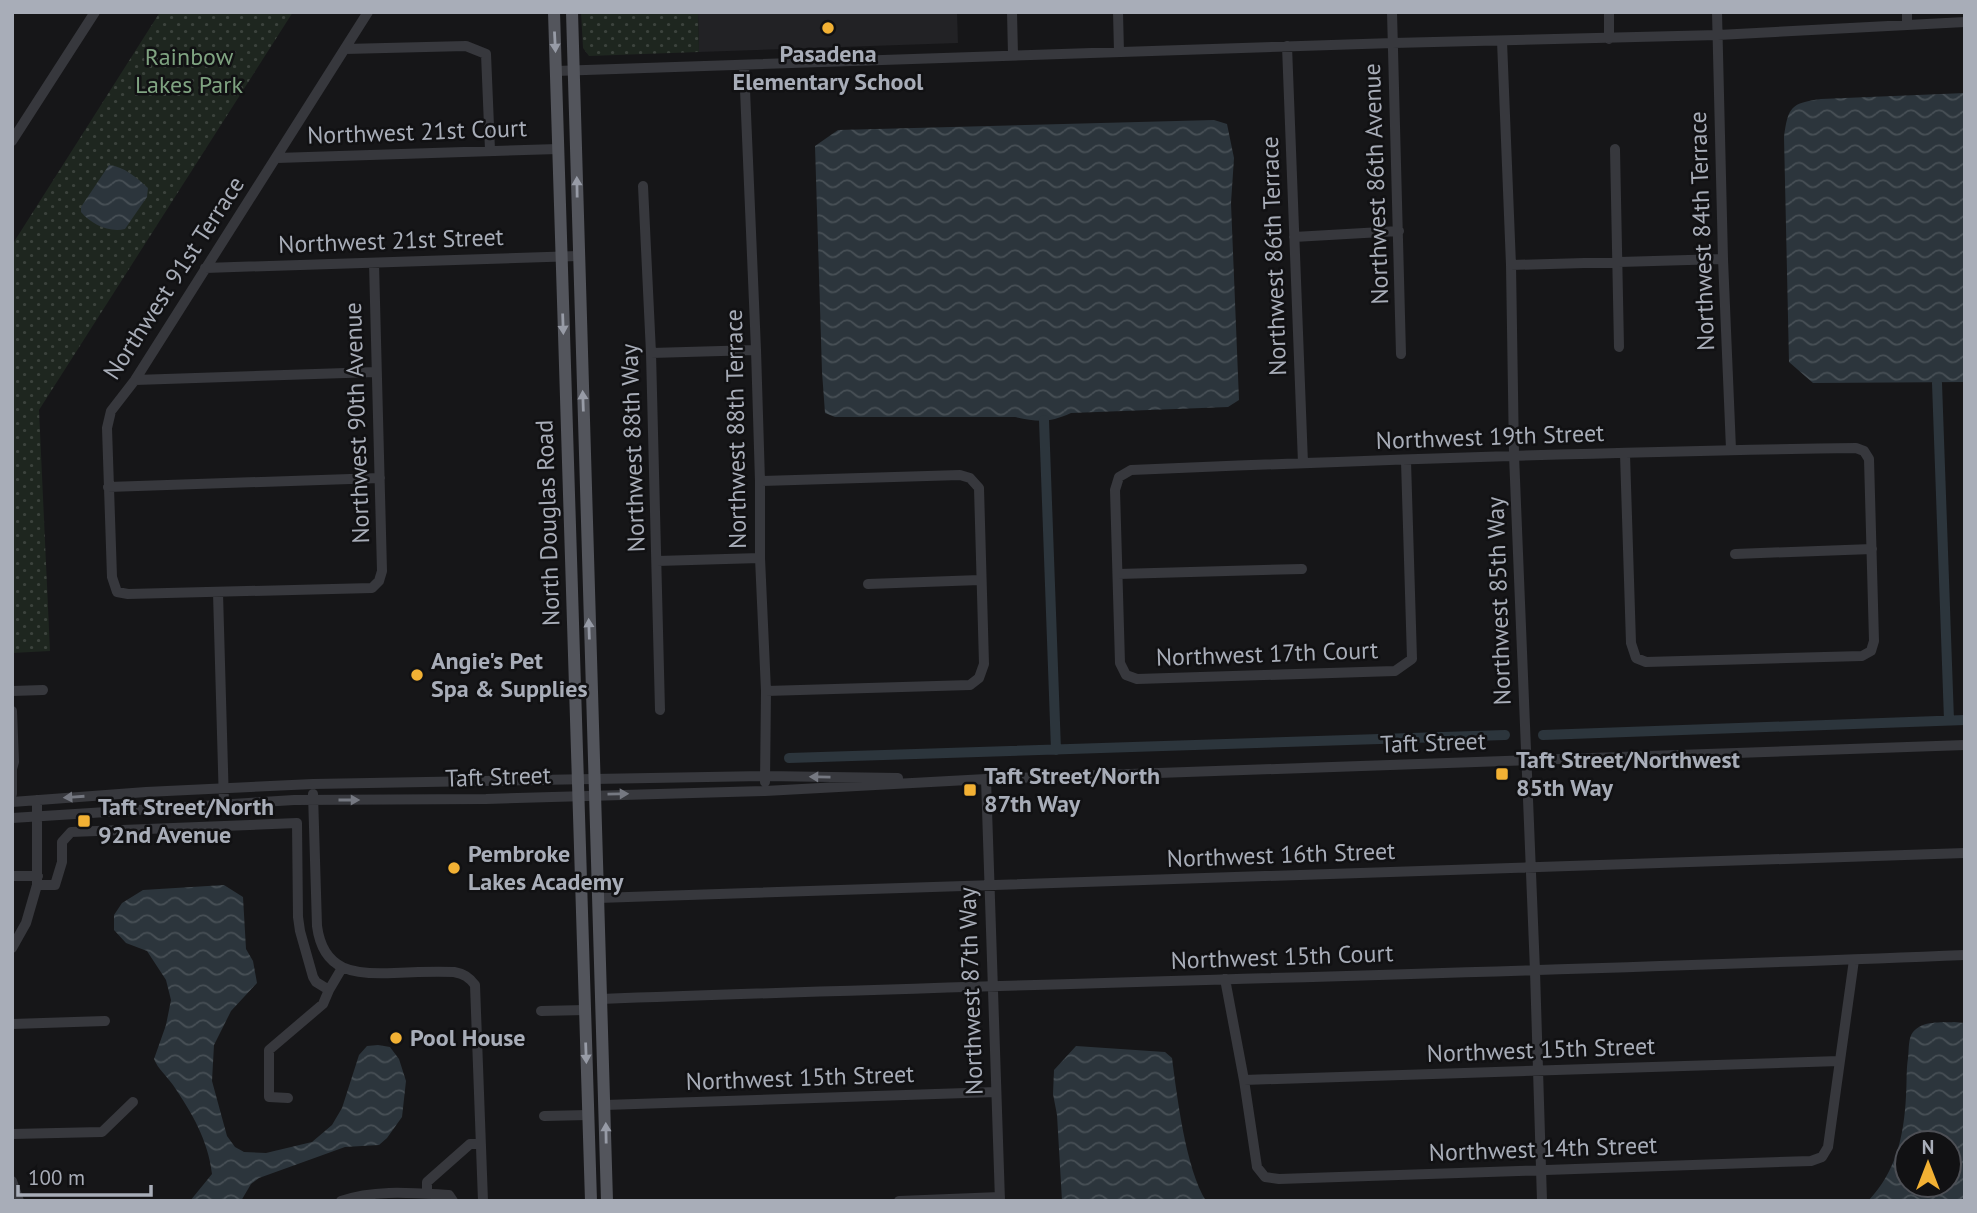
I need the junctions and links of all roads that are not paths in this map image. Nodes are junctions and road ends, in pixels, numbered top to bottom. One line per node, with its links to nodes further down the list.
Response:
1 (95, 12): 24 (street)
2 (368, 12): 18 (street, Northwest 91st Terrace)
3 (554, 12): 22 (main road, North Douglas Road, one-way to 22)
4 (572, 12): 23 (main road, North Douglas Road)
5 (1012, 12): 20 (street)
6 (1118, 12): 19 (street)
7 (1392, 12): 16 (street, Northwest 86th Avenue)
8 (1609, 12): 14 (street)
9 (1717, 12): 13 (street, Northwest 84th Terrace)
10 (1907, 12): 12 (street)
11 (1965, 22): 12 (street)
12 (1907, 24): 13 (street)
13 (1718, 36): 14 (street); 34 (street, Northwest 84th Terrace)
14 (1609, 39): 15 (street)
15 (1503, 41): 16 (street); 37 (street, Northwest 85th Way)
16 (1393, 43): 17 (street); 30 (street, Northwest 86th Avenue)
17 (1287, 46): 19 (street); 31 (street, Northwest 86th Terrace)
18 (345, 49): 27 (street); 28 (street, Northwest 91st Terrace)
19 (1119, 52): 20 (street)
20 (1013, 55): 21 (street)
21 (744, 66): 23 (street); 40 (street, Northwest 88th Terrace)
22 (556, 71): 23 (street); 25 (main road, North Douglas Road)
23 (574, 71): 33 (main road, North Douglas Road, one-way to 23)
24 (12, 141)
25 (558, 149): 27 (street, Northwest 21st Court); 32 (main road, North Douglas Road)
26 (1615, 149): 36 (street)
27 (490, 150): 28 (street, Northwest 21st Court)
28 (276, 158): 38 (street, Northwest 91st Terrace)
29 (643, 186): 41 (street, Northwest 88th Way)
30 (1399, 231): 31 (street); 42 (street, Northwest 86th Avenue)
31 (1294, 237): 49 (street, Northwest 86th Terrace)
32 (561, 256): 33 (street, Northwest 21st Street); 35 (street, Northwest 21st Street); 73 (main road, North Douglas Road, one-way to 73)
33 (578, 256): 71 (main road, North Douglas Road, one-way to 33)
34 (1723, 259): 36 (street); 45 (street, Northwest 84th Terrace)
35 (374, 263): 38 (street, Northwest 21st Street); 43 (street, Northwest 90th Avenue)
36 (1618, 263): 37 (street); 39 (street)
37 (1511, 265): 47 (street, Northwest 85th Way)
38 (205, 268): 44 (street, Northwest 91st Terrace)
39 (1619, 347)
40 (756, 350): 41 (street); 51 (street, Northwest 88th Terrace)
41 (651, 353): 56 (street, Northwest 88th Way)
42 (1401, 354)
43 (376, 372): 44 (street); 50 (street, Northwest 90th Avenue)
44 (135, 380): 52 (street, Northwest 91st Terrace)
45 (1731, 449): 46 (street, Northwest 19th Street); 53 (street, Northwest 19th Street)
46 (1625, 454): 47 (street, Northwest 19th Street); 53 (street)
47 (1514, 455): 48 (street, Northwest 19th Street); 68 (street, Northwest 85th Way)
48 (1406, 461): 49 (street, Northwest 19th Street); 58 (street, Northwest 17th Court)
49 (1303, 463): 58 (street, Northwest 19th Street)
50 (380, 478): 52 (street); 61 (street, Northwest 90th Avenue)
51 (760, 481): 55 (street, Northwest 88th Terrace); 59 (street)
52 (108, 487): 61 (street, Northwest 91st Terrace)
53 (1872, 550): 54 (street)
54 (1735, 554)
55 (760, 558): 56 (street); 64 (street, Northwest 88th Terrace)
56 (657, 561): 65 (street, Northwest 88th Way)
57 (1302, 569): 58 (street)
58 (1118, 574)
59 (980, 580): 60 (street); 64 (street)
60 (868, 584)
61 (218, 593): 75 (street)
62 (43, 690): 63 (street)
63 (12, 691)
64 (766, 691): 70 (street, Northwest 88th Terrace)
65 (660, 710)
66 (12, 711): 69 (street)
67 (1965, 745): 68 (street, Taft Street)
68 (1526, 761): 72 (street, Taft Street); 87 (street, Northwest 85th Way)
69 (12, 769): 77 (street)
70 (765, 776): 71 (street, Taft Street); 72 (street, Taft Street, one-way to 70); 76 (street, Northwest 88th Terrace)
71 (594, 779): 73 (street, Taft Street); 79 (main road, North Douglas Road)
72 (986, 779): 76 (street, Taft Street); 90 (street, Northwest 87th Way)
73 (577, 780): 74 (street, Taft Street); 78 (main road, North Douglas Road)
74 (313, 784): 75 (street, Taft Street); 80 (street)
75 (223, 789): 81 (street, Taft Street, one-way to 81); 83 (street)
76 (765, 791): 79 (street, Taft Street, one-way to 76)
77 (12, 794)
78 (577, 795): 79 (street, Taft Street); 80 (street, Taft Street, one-way to 78); 92 (main road, North Douglas Road)
79 (595, 795): 91 (main road, North Douglas Road)
80 (313, 799): 83 (street, Taft Street); 96 (street)
81 (37, 800): 82 (street, Taft Street); 84 (street)
82 (12, 802)
83 (224, 804): 84 (street, Taft Street)
84 (38, 817): 85 (street, Taft Street); 89 (street)
85 (12, 818)
86 (1965, 853): 87 (street, Northwest 16th Street)
87 (1530, 868): 90 (street, Northwest 16th Street); 97 (street, Northwest 85th Way)
88 (12, 876): 89 (street)
89 (37, 880): 93 (street); 100 (street)
90 (989, 886): 91 (street, Northwest 16th Street); 99 (street, Northwest 87th Way)
91 (598, 898): 101 (main road, North Douglas Road)
92 (582, 911): 101 (main road); 102 (main road, North Douglas Road)
93 (12, 948)
94 (1965, 955): 95 (street, Northwest 15th Court)
95 (1854, 960): 97 (street, Northwest 15th Court); 106 (street)
96 (342, 968): 100 (street); 116 (street)
97 (1535, 971): 98 (street, Northwest 15th Court); 107 (street, Northwest 85th Way)
98 (1224, 979): 99 (street, Northwest 15th Court); 108 (street)
99 (994, 987): 101 (street, Northwest 15th Court); 109 (street, Northwest 87th Way)
100 (329, 990): 110 (street)
101 (601, 993): 112 (main road, North Douglas Road)
102 (585, 1010): 103 (street); 113 (main road, North Douglas Road, one-way to 113)
103 (541, 1011)
104 (105, 1021): 105 (street)
105 (12, 1024)
106 (1839, 1060): 107 (street, Northwest 15th Street); 117 (street, Northwest 14th Street)
107 (1538, 1071): 108 (street, Northwest 15th Street); 117 (street, Northwest 85th Way)
108 (1244, 1080): 117 (street, Northwest 14th Street)
109 (996, 1092): 112 (street, Northwest 15th Street); 120 (street, Northwest 87th Way)
110 (288, 1098)
111 (133, 1102): 115 (street)
112 (605, 1105): 126 (main road, North Douglas Road, one-way to 112)
113 (588, 1115): 114 (street); 125 (main road, North Douglas Road)
114 (544, 1116)
115 (12, 1134)
116 (481, 1144): 119 (street); 124 (street)
117 (1541, 1169): 128 (street, Northwest 85th Way)
118 (12, 1181): 122 (street)
119 (428, 1193): 121 (street); 123 (street)
120 (1000, 1199): 127 (street)
121 (343, 1200)
122 (19, 1201)
123 (453, 1201)
124 (483, 1201)
125 (591, 1201)
126 (607, 1201)
127 (899, 1201)
128 (1542, 1201)

